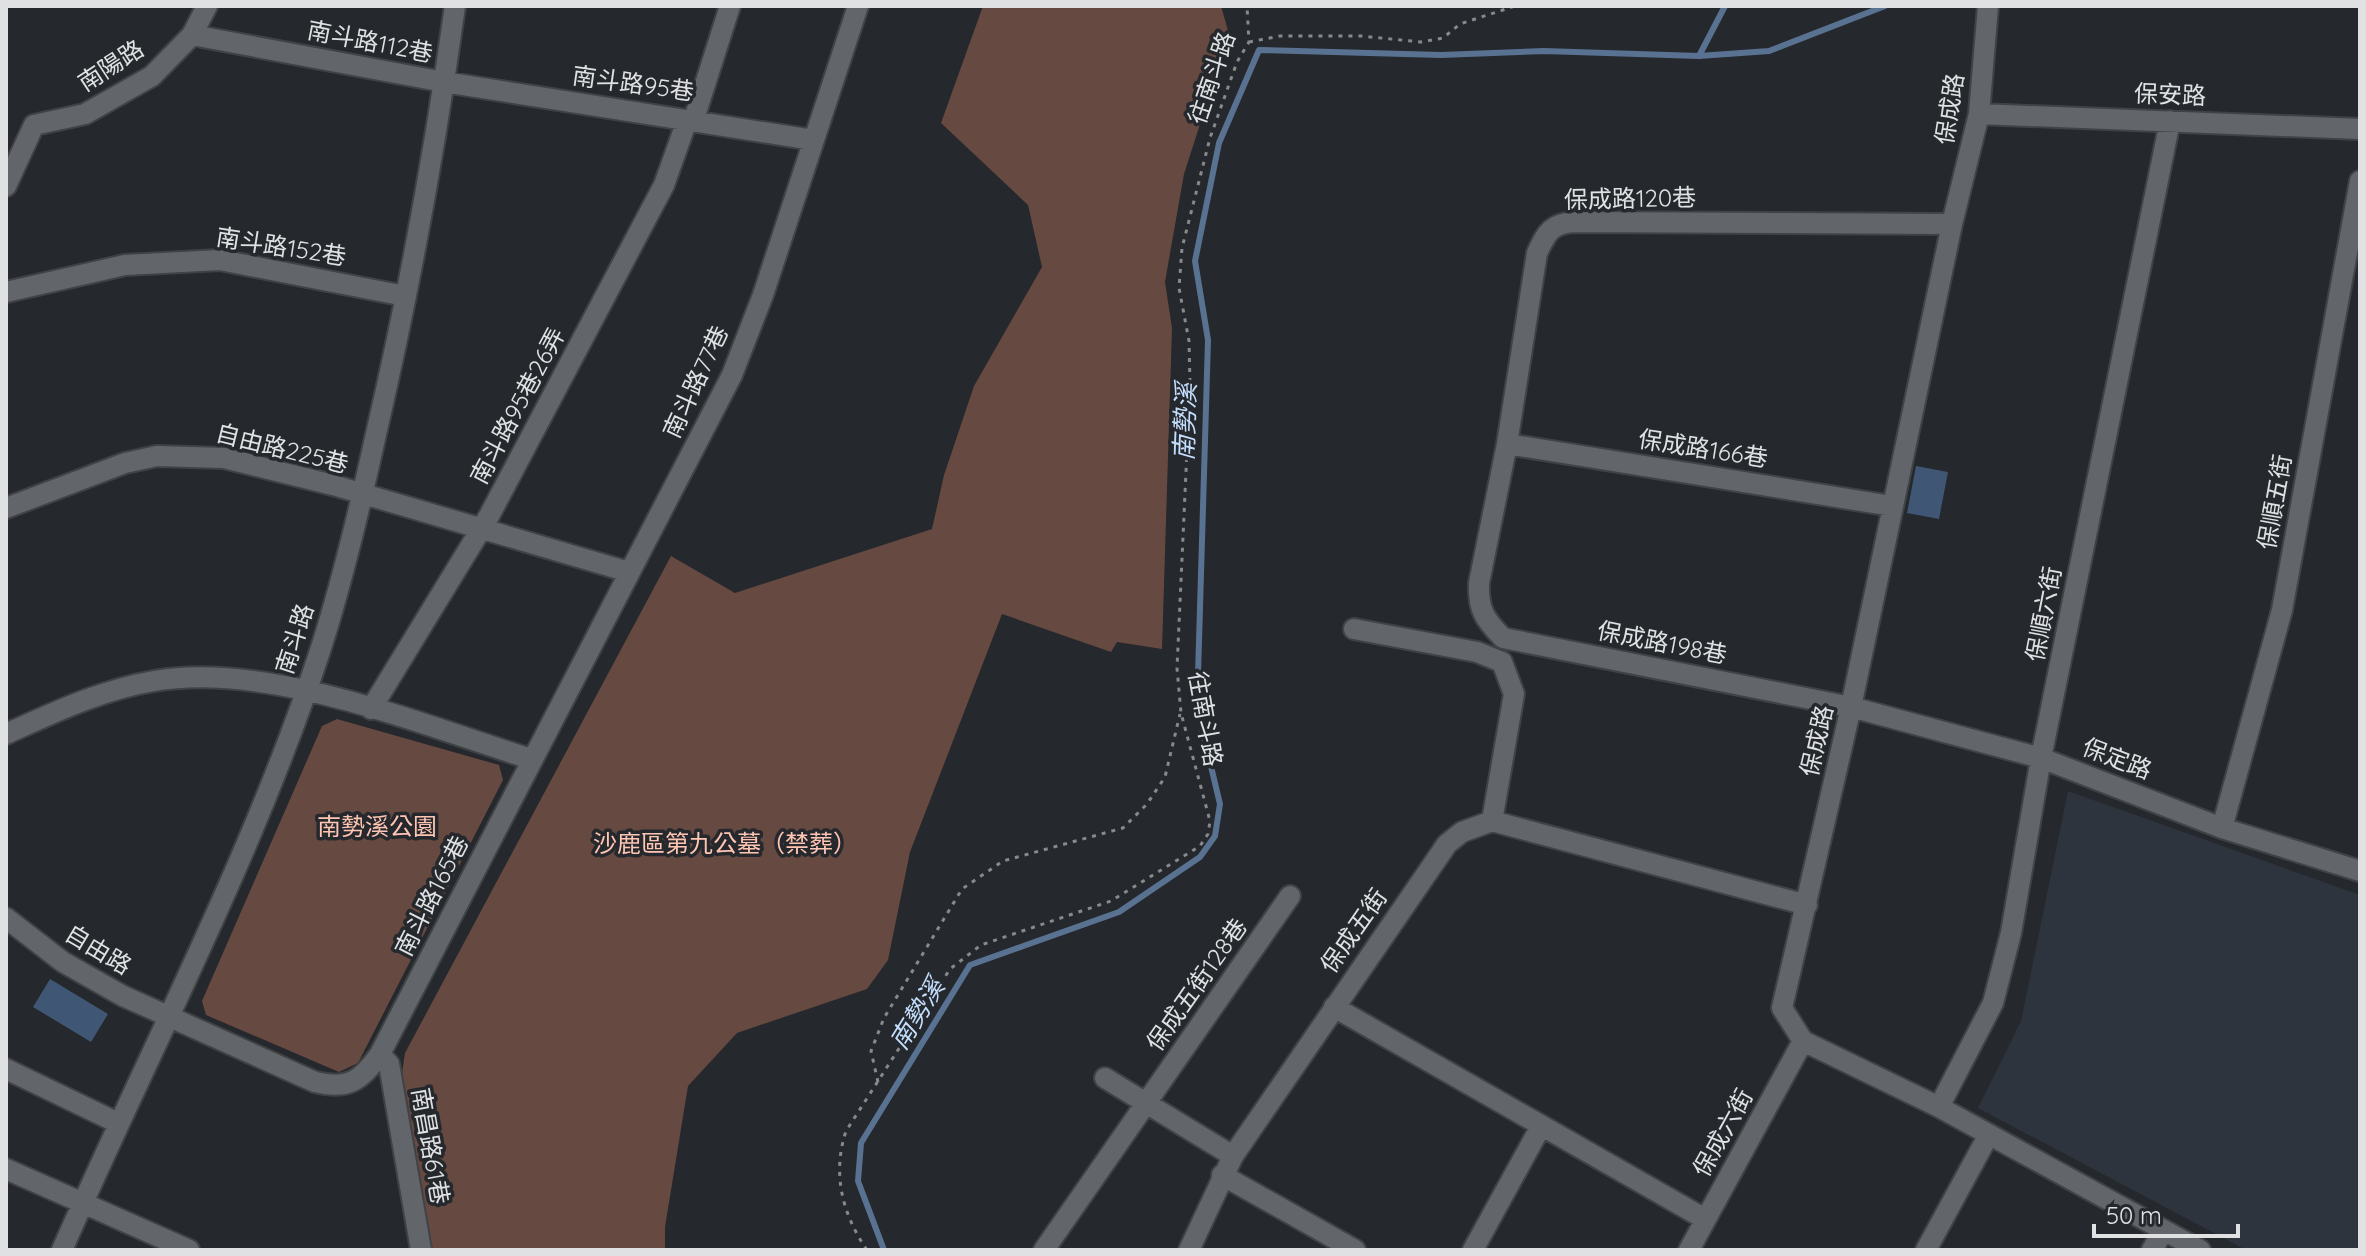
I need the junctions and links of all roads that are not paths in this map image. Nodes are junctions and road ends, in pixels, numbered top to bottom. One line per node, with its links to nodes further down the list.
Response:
1 (207, 6): 6 (street, 南陽路)
2 (455, 6): 7 (street, 南斗路)
3 (730, 6): 9 (street, 南斗路95巷26弄)
4 (858, 6): 12 (street, 南斗路77巷)
5 (1988, 6): 8 (street, 保成路)
6 (192, 35): 7 (street, 南斗路112巷); 14 (street, 南陽路)
7 (444, 82): 9 (street, 南斗路95巷); 17 (street, 南斗路)
8 (1979, 114): 10 (street, 保安路); 15 (street, 保成路)
9 (694, 119): 12 (street, 南斗路95巷); 22 (street, 南斗路95巷26弄)
10 (2170, 121): 11 (street, 保安路); 30 (street, 保順六街)
11 (2360, 129)
12 (813, 140): 23 (street, 南斗路77巷)
13 (2360, 181): 33 (street, 保順五街)
14 (6, 186)
15 (1952, 224): 18 (street, 保成路120巷); 20 (street, 保成路)
16 (6, 292): 17 (street, 南斗路152巷)
17 (405, 296): 19 (street, 南斗路)
18 (1507, 444): 20 (street, 保成路166巷); 24 (street, 保成路120巷)
19 (362, 496): 21 (street, 自由路225巷); 22 (street, 自由路225巷); 26 (street, 南斗路)
20 (1892, 506): 27 (street, 保成路)
21 (6, 508)
22 (481, 530): 23 (street, 自由路225巷); 28 (street, 南斗路95巷26弄)
23 (629, 572): 31 (street, 南斗路77巷)
24 (1478, 605): 27 (street, 保成路198巷)
25 (1354, 629): 32 (street)
26 (305, 692): 28 (street); 29 (street); 39 (street, 南斗路)
27 (1851, 707): 30 (street, 保定路); 36 (street, 保成路)
28 (371, 709): 31 (street)
29 (6, 734)
30 (2041, 758): 33 (street, 保定路); 45 (street, 保順六街)
31 (531, 759): 41 (street, 南斗路165巷)
32 (1492, 821): 36 (street); 38 (street, 保成五街)
33 (2222, 828): 34 (street, 保定路)
34 (2360, 871)
35 (1290, 896): 44 (street, 保成五街128巷)
36 (1807, 905): 40 (street, 保成路)
37 (6, 918): 39 (street, 自由路)
38 (1334, 1007): 47 (street, 保成五街); 49 (street)
39 (170, 1016): 41 (street, 南斗路165巷); 46 (street, 南斗路)
40 (1803, 1041): 45 (street); 53 (street, 保成六街)
41 (380, 1054): 57 (street, 南昌路61巷)
42 (6, 1069): 46 (street)
43 (1105, 1078): 44 (street)
44 (1146, 1103): 49 (street); 58 (street, 保成五街128巷)
45 (1939, 1107): 48 (street)
46 (118, 1123): 52 (street, 南斗路)
47 (1540, 1128): 53 (street, 保成五街); 61 (street)
48 (1988, 1136): 54 (street); 63 (street)
49 (1233, 1156): 51 (street)
50 (6, 1169): 52 (street)
51 (1222, 1175): 59 (street); 60 (street)
52 (82, 1203): 55 (street, 南斗路); 56 (street)
53 (1705, 1219): 62 (street, 保成六街)
54 (2164, 1230): 64 (street); 65 (street)
55 (62, 1250)
56 (189, 1250)
57 (421, 1250)
58 (1044, 1250)
59 (1189, 1250)
60 (1355, 1250)
61 (1473, 1250)
62 (1689, 1250)
63 (1926, 1250)
64 (2152, 1250)
65 (2200, 1250)

